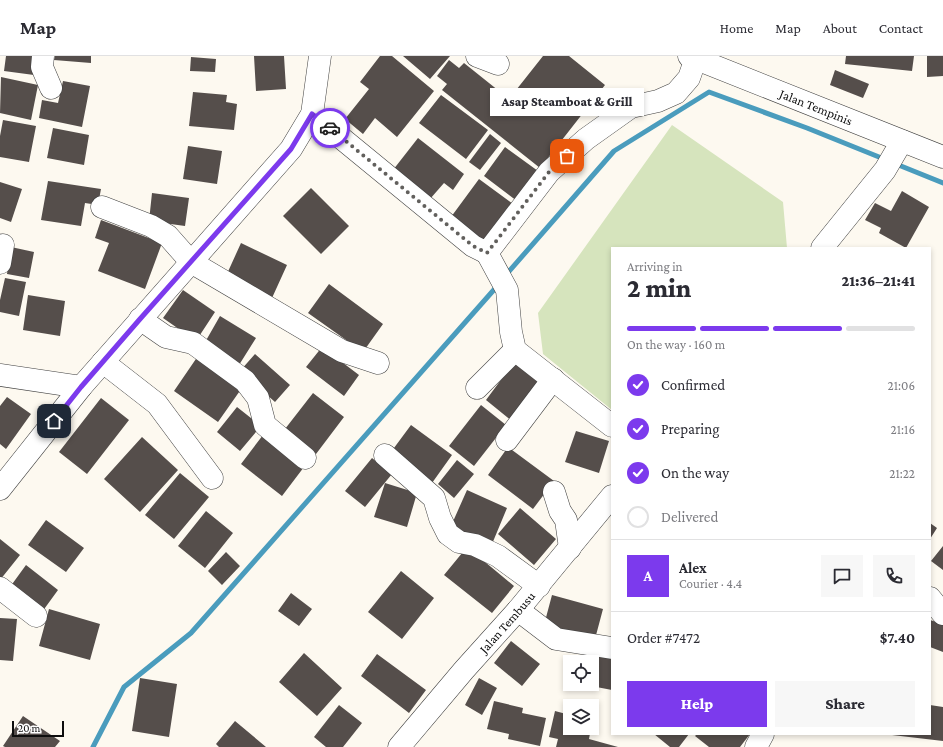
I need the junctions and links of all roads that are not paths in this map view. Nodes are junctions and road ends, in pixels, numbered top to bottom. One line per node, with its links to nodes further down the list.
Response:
1 (43, 56): 6 (street)
2 (320, 56): 7 (street)
3 (477, 56): 5 (street)
4 (692, 57): 8 (street, Jalan Tempinis); 12 (street)
5 (498, 64)
6 (51, 88)
7 (312, 114): 12 (street); 13 (street)
8 (894, 155): 9 (street, Jalan Tempinis); 11 (street)
9 (943, 157)
10 (102, 207): 13 (street)
11 (823, 247)
12 (492, 261): 15 (street)
13 (191, 262): 14 (street); 17 (street)
14 (140, 319): 16 (street); 25 (street)
15 (515, 350): 19 (street); 21 (street)
16 (103, 362): 20 (street); 26 (street)
17 (378, 363)
18 (0, 375): 20 (street)
19 (553, 379): 22 (street); 23 (street)
20 (81, 387): 27 (street)
21 (477, 388)
22 (611, 425)
23 (507, 440)
24 (385, 455): 31 (street)
25 (305, 458)
26 (212, 478)
27 (0, 489)
28 (554, 492): 30 (street)
29 (611, 497): 30 (street, Jalan Tembusu)
30 (570, 548): 31 (street, Jalan Tembusu)
31 (539, 586): 34 (street, Jalan Tembusu)
32 (0, 588): 36 (street)
33 (931, 599): 35 (street)
34 (518, 610): 37 (street); 39 (street, Jalan Tembusu)
35 (943, 614)
36 (36, 616)
37 (611, 648)
38 (762, 735): 40 (street)
39 (399, 747)
40 (756, 747)

